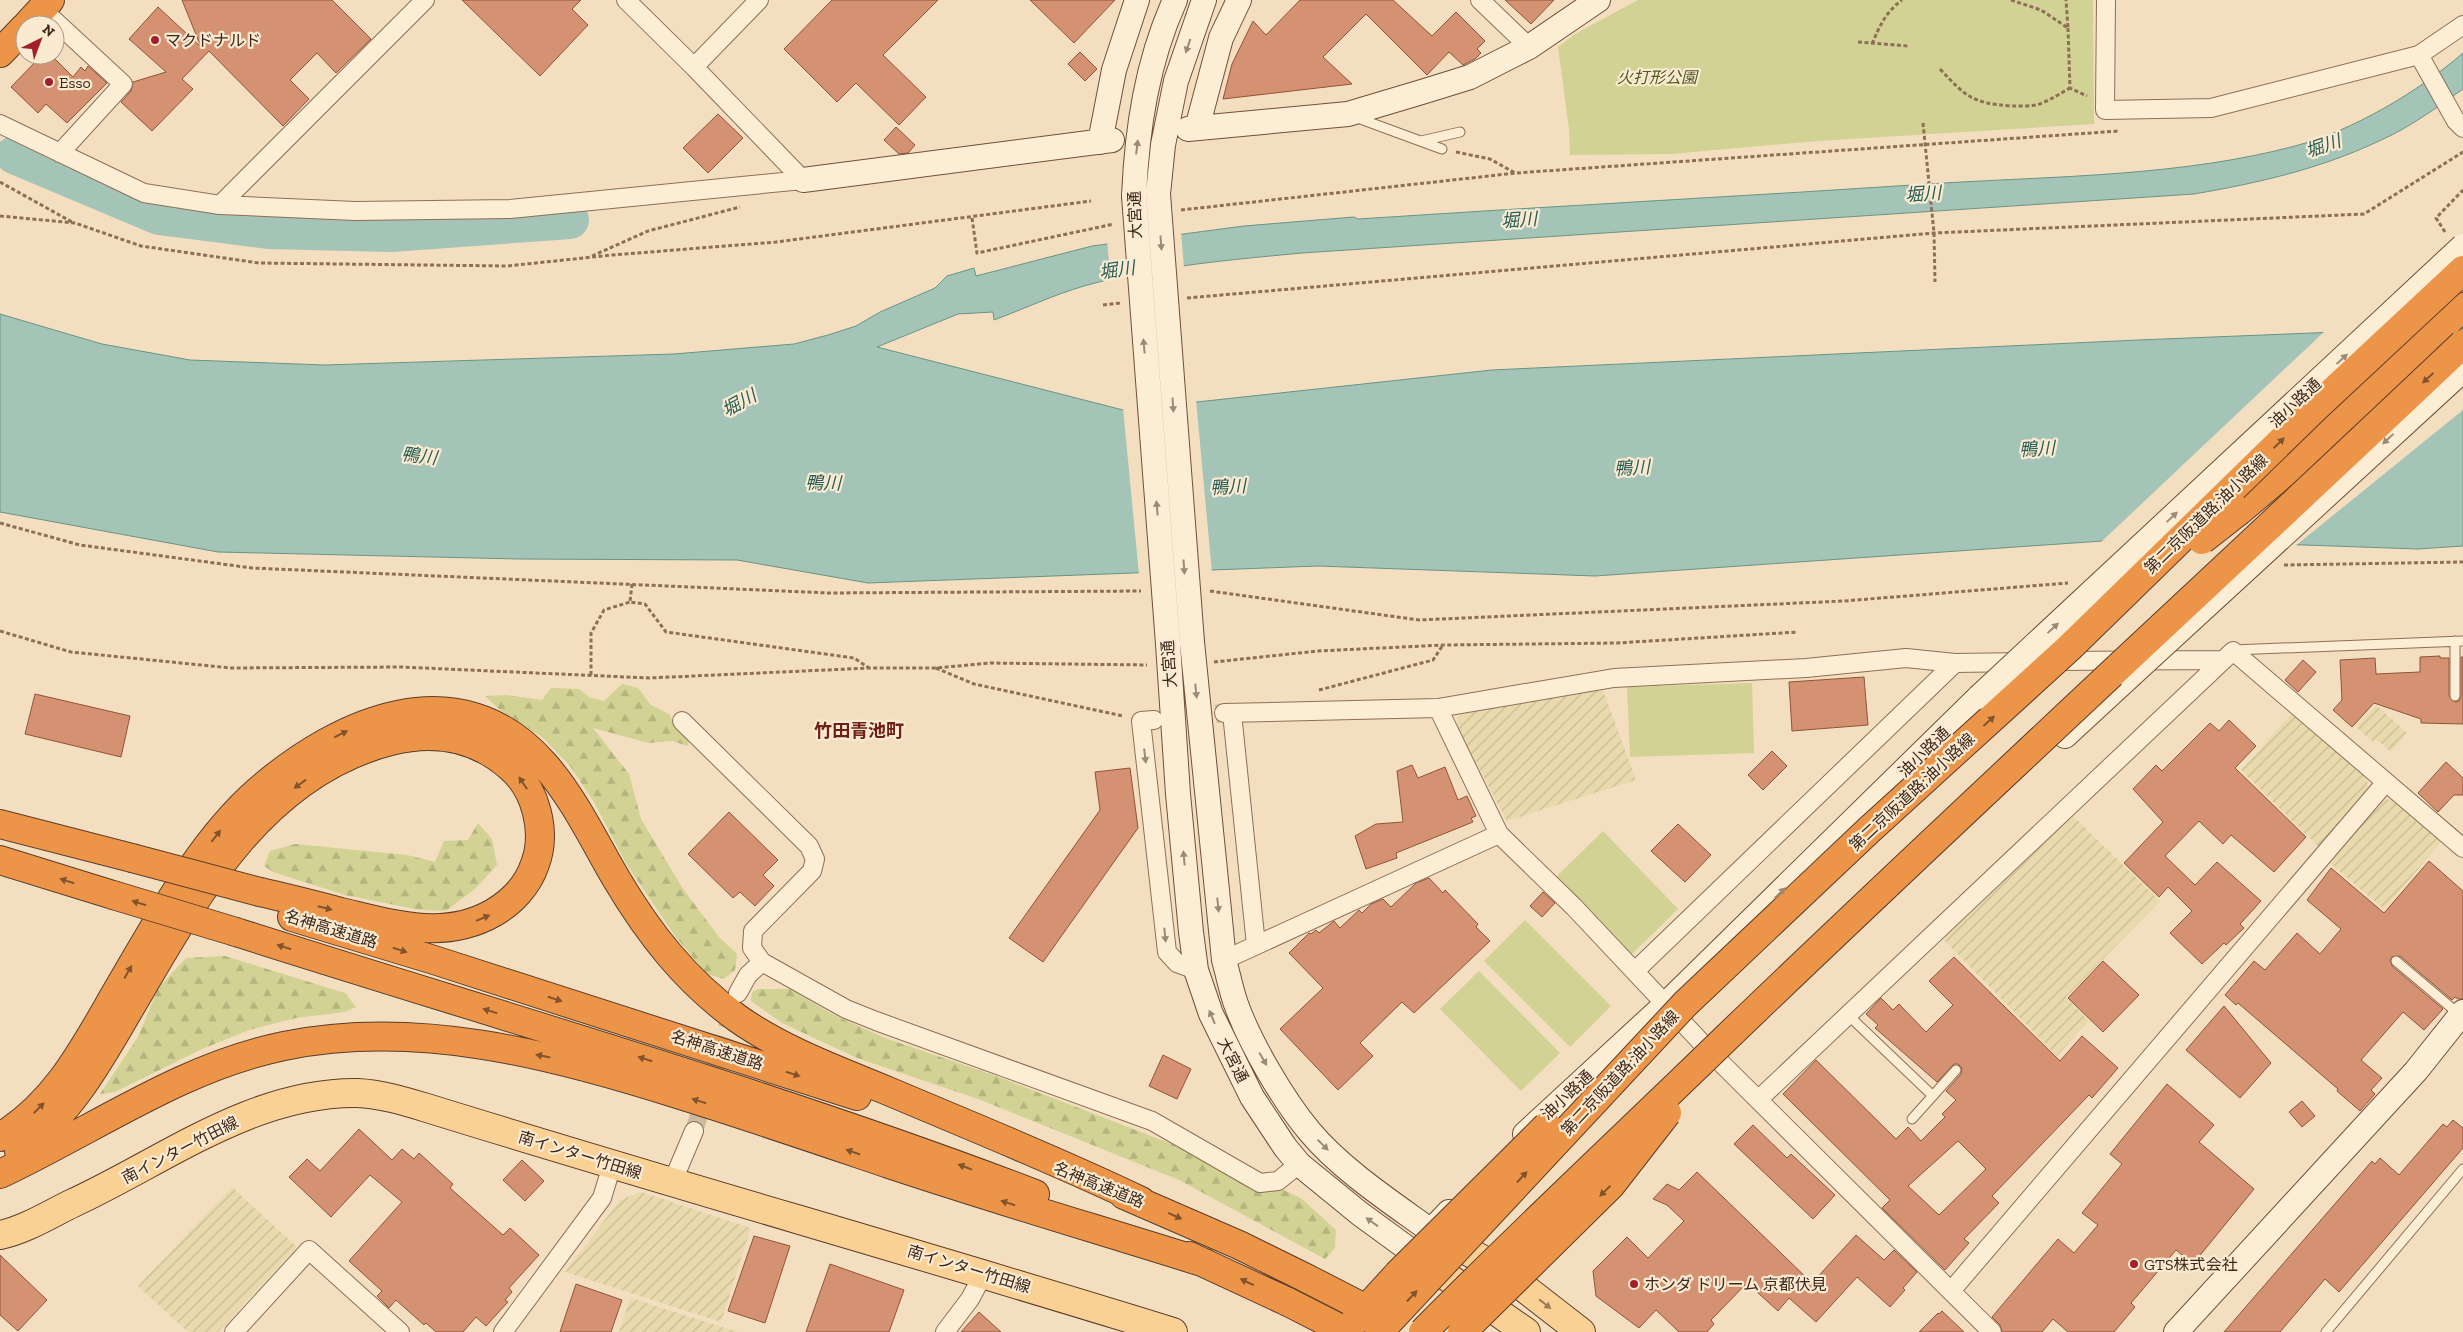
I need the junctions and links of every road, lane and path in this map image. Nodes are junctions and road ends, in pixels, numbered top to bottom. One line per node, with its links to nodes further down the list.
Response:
1 (425, 0): 43 (street)
2 (626, 0): 24 (street)
3 (759, 0): 24 (street)
4 (1137, 0): 39 (street)
5 (1175, 0): 97 (street, 大宮通, one-way to 5, bridge)
6 (1204, 0): 94 (street, 大宮通, one-way to 94, bridge)
7 (1239, 0): 28 (street)
8 (1480, 0): 21 (street)
9 (1598, 0): 21 (street)
10 (1902, 0): 19 (path)
11 (2011, 0): 15 (path)
12 (2066, 0): 15 (path)
13 (2106, 0): 27 (street)
14 (2463, 25): 23 (street)
15 (2068, 28): 26 (path)
16 (15, 38): 22 (highway)
17 (65, 38): 37 (street)
18 (1858, 42): 19 (path)
19 (1872, 44): 20 (path)
20 (1908, 46)
21 (1529, 47): 28 (street)
22 (0, 54)
23 (2419, 55): 27 (street); 29 (street)
24 (694, 67): 39 (street)
25 (1940, 70): 26 (path)
26 (2070, 88): 27 (path)
27 (2106, 95)
28 (1348, 114): 33 (lane)
29 (2461, 121)
30 (1923, 123): 34 (path)
31 (0, 124): 37 (street)
32 (1460, 132): 33 (lane)
33 (1420, 141): 35 (lane)
34 (1925, 144): 38 (path); 50 (path)
35 (1442, 149): 38 (path)
36 (2463, 152): 50 (path)
37 (60, 153): 43 (street)
38 (1516, 173): 45 (path)
39 (803, 180): 43 (street)
40 (0, 182): 48 (path)
41 (2463, 190): 51 (path)
42 (1091, 201): 47 (path)
43 (220, 205)
44 (748, 205): 52 (path)
45 (1174, 212)
46 (0, 216): 48 (path)
47 (972, 218): 49 (path); 52 (path)
48 (75, 223): 52 (path)
49 (1118, 224)
50 (1934, 233): 53 (path); 54 (path)
51 (2461, 256): 72 (highway, 第二京阪道路;油小路線, one-way to 51, bridge); 100 (street, 油小路通, one-way to 51, bridge)
52 (590, 258)
53 (1935, 282)
54 (1182, 298)
55 (1123, 303): 56 (path)
56 (1103, 305)
57 (2463, 307): 72 (highway, bridge)
58 (2463, 344): 103 (highway, one-way to 103, bridge)
59 (2463, 370): 103 (street, one-way to 103, bridge)
60 (0, 523): 64 (path)
61 (2463, 562): 62 (path)
62 (2281, 566)
63 (2072, 582): 66 (path)
64 (632, 584): 65 (path); 67 (path)
65 (1151, 591)
66 (1200, 591)
67 (630, 602): 77 (path); 79 (path)
68 (0, 631): 79 (path)
69 (1798, 632): 71 (path)
70 (2459, 641): 73 (lane); 81 (lane)
71 (1444, 645): 74 (path); 80 (path)
72 (2069, 648): 100 (highway, 第二京阪道路;油小路線, one-way to 72, bridge)
73 (2228, 655): 75 (street); 85 (street); 102 (street)
74 (1213, 662)
75 (1955, 662): 82 (street); 98 (street)
76 (1154, 666): 78 (path)
77 (870, 668): 78 (path); 79 (path)
78 (936, 668): 83 (path)
79 (591, 675)
80 (1311, 692)
81 (2455, 696)
82 (1438, 708): 88 (street); 93 (street)
83 (1147, 720): 97 (street, one-way to 97)
84 (682, 722): 96 (street)
85 (2386, 782): 89 (street); 123 (street)
86 (0, 824): 91 (highway)
87 (0, 829): 91 (highway)
88 (1499, 834): 93 (street); 98 (street)
89 (2463, 848)
90 (0, 860): 120 (highway, 名神高速道路, one-way to 90, bridge)
91 (129, 864): 92 (highway, bridge)
92 (256, 899): 111 (highway, one-way to 111); 116 (highway, 名神高速道路, one-way to 116)
93 (1256, 945): 94 (street)
94 (1224, 960): 117 (street, 大宮通, one-way to 117)
95 (2396, 961): 101 (lane)
96 (762, 962): 99 (street); 110 (street)
97 (1196, 970): 110 (street, 大宮通, one-way to 97)
98 (1635, 971): 100 (street)
99 (738, 993)
100 (1676, 1004): 103 (street); 117 (street, 油小路通); 131 (highway, bridge); 132 (highway, 第二京阪道路;油小路線, one-way to 100, bridge)
101 (2462, 1014): 140 (street)
102 (1848, 1015): 105 (lane); 106 (street)
103 (1719, 1050): 106 (street); 121 (street); 134 (highway, bridge); 136 (highway, one-way to 136, bridge)
104 (1956, 1070): 105 (lane)
105 (1933, 1096): 107 (lane)
106 (1758, 1100): 123 (street)
107 (1912, 1119)
108 (694, 1131): 115 (street)
109 (0, 1137): 116 (highway, one-way to 116)
110 (1299, 1164): 119 (street, 大宮通, one-way to 110)
111 (0, 1165)
112 (612, 1165): 115 (main road, 南インター竹田線); 118 (main road, 南インター竹田線); 127 (street)
113 (2463, 1169): 141 (lane)
114 (0, 1174): 120 (highway, one-way to 114)
115 (672, 1183): 122 (main road, 南インター竹田線)
116 (1141, 1201): 133 (highway, 名神高速道路, one-way to 133, bridge)
117 (1431, 1231): 119 (main road, 油小路通); 121 (main road)
118 (0, 1235)
119 (1411, 1251): 124 (main road); 130 (main road, 油小路通)
120 (1205, 1263): 131 (highway, 名神高速道路, one-way to 120, bridge)
121 (1501, 1270): 124 (main road); 138 (main road, one-way to 138)
122 (984, 1273): 128 (street); 129 (main road, 南インター竹田線)
123 (1950, 1291): 139 (street)
124 (1474, 1296): 135 (main road); 137 (main road)
125 (234, 1332): 126 (street)
126 (400, 1332)
127 (502, 1332)
128 (945, 1332)
129 (1173, 1332)
130 (1331, 1332)
131 (1346, 1332)
132 (1378, 1332)
133 (1412, 1332)
134 (1423, 1332)
135 (1439, 1332)
136 (1462, 1332)
137 (1526, 1332)
138 (1581, 1332)
139 (1992, 1332)
140 (2176, 1332)
141 (2326, 1332)

